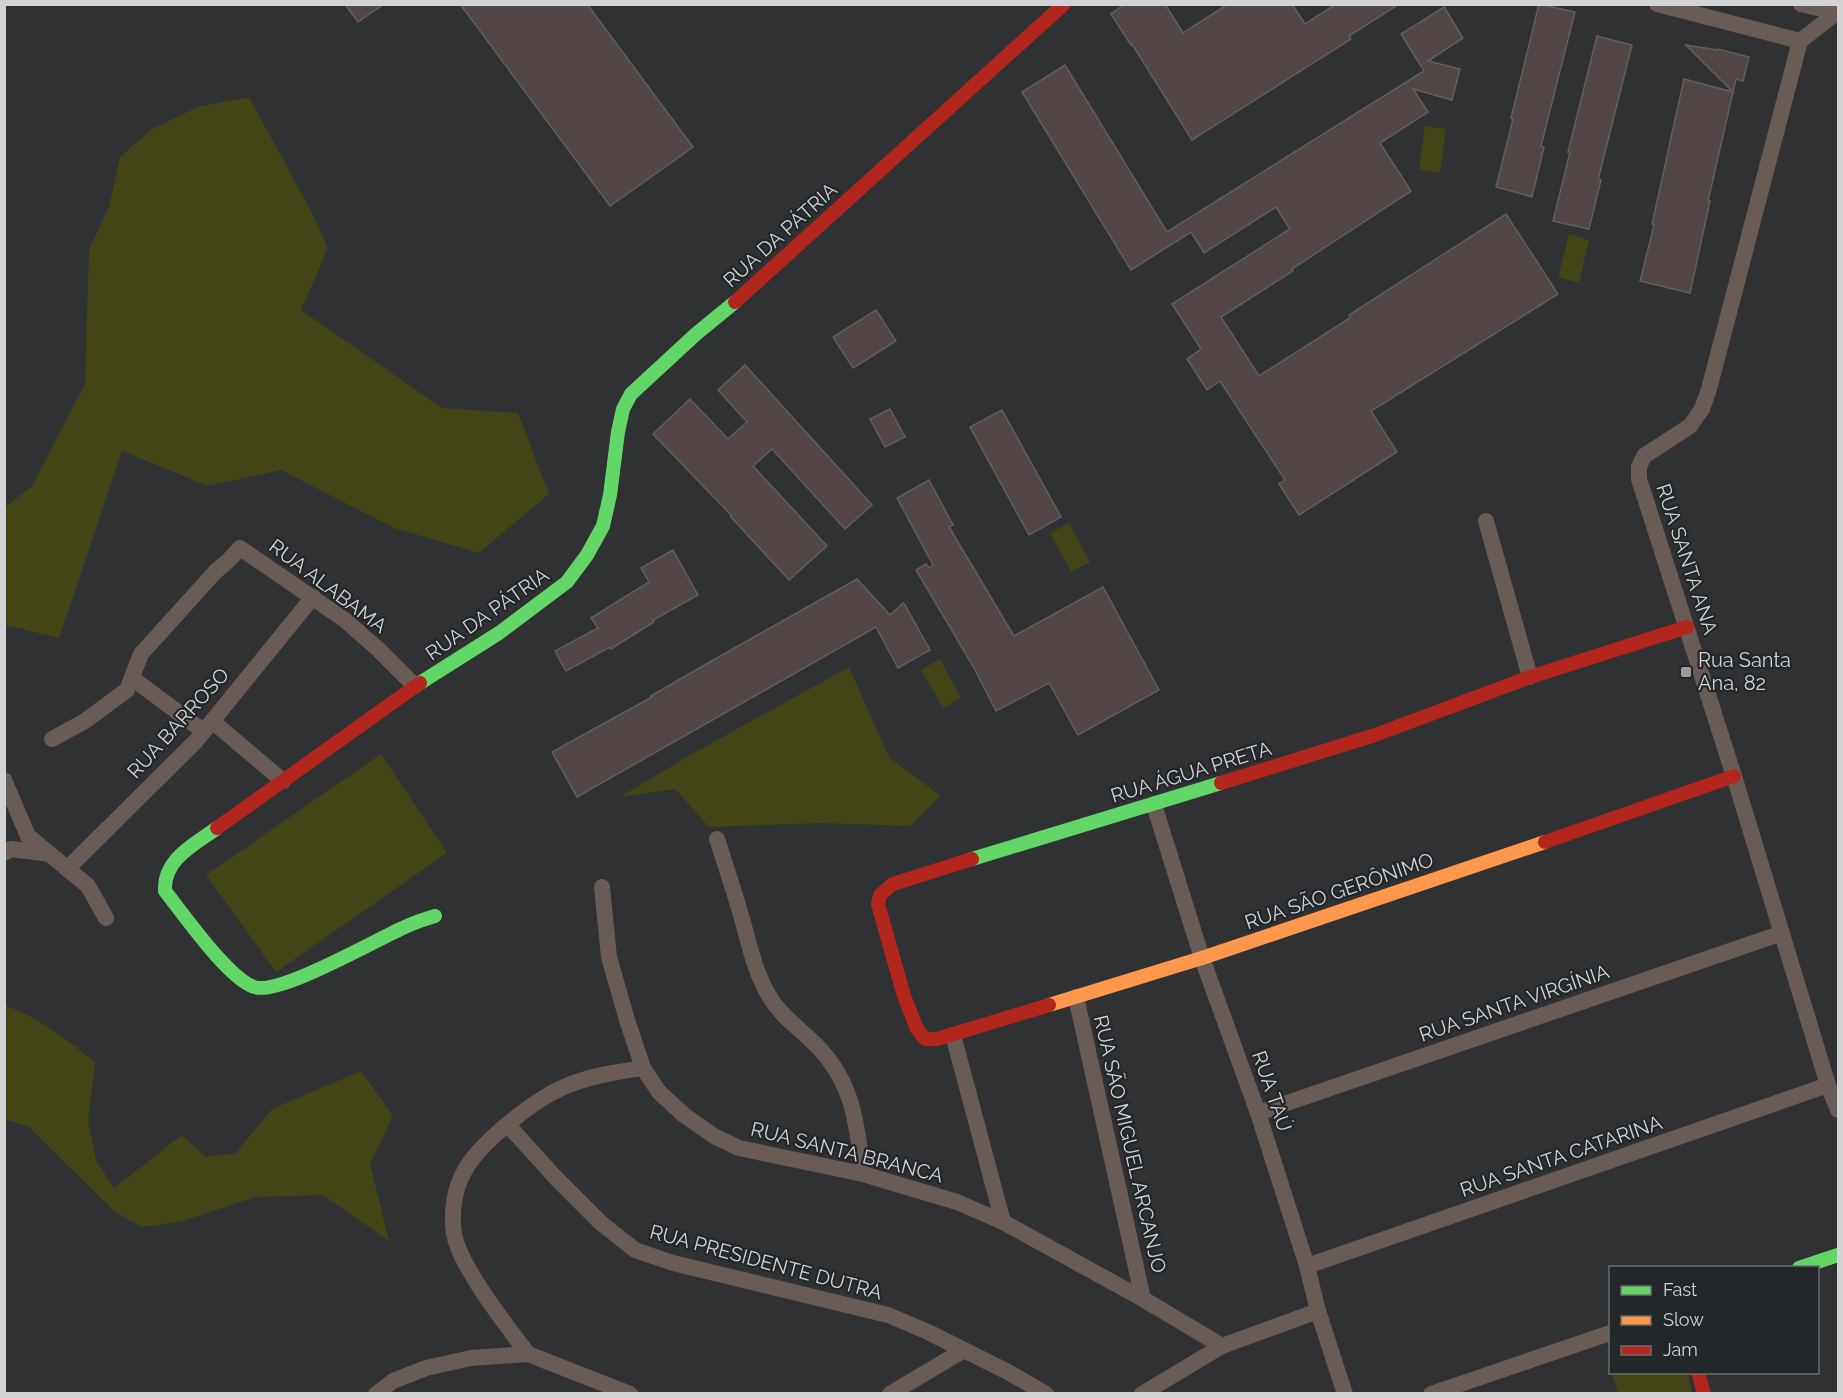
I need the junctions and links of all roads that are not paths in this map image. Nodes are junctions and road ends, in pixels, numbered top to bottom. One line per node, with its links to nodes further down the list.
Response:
1 (1064, 4): 11 (street, RUA DA PÁTRIA)
2 (1657, 4): 5 (street)
3 (1801, 4): 4 (street)
4 (1837, 14): 5 (street)
5 (1800, 41): 8 (street, RUA SANTA ANA)
6 (1486, 521): 9 (street)
7 (313, 597): 10 (street, RUA ALABAMA); 11 (street, RUA ALABAMA); 12 (street, RUA BARROSO)
8 (1687, 627): 9 (street, RUA ÁGUA PRETA); 14 (street, RUA SANTA ANA)
9 (1530, 677): 17 (street, RUA ÁGUA PRETA)
10 (132, 678): 12 (street); 13 (street)
11 (415, 686): 16 (street, RUA DA PÁTRIA)
12 (207, 726): 16 (street); 21 (street, RUA BARROSO)
13 (52, 739)
14 (1734, 776): 25 (street, RUA SANTA ANA); 26 (street, RUA SÃO GERÔNIMO)
15 (4, 780): 20 (street)
16 (283, 781): 23 (street, RUA DA PÁTRIA)
17 (1154, 805): 26 (street, RUA TAÚ); 28 (street, RUA ÁGUA PRETA)
18 (717, 839): 34 (street)
19 (4, 854): 20 (street)
20 (50, 854): 21 (street)
21 (67, 869): 24 (street)
22 (602, 886): 29 (street, RUA SANTA BRANCA)
23 (435, 916)
24 (106, 918)
25 (1782, 933): 30 (street, RUA SANTA ANA); 32 (street, RUA SANTA VIRGÍNIA)
26 (1202, 958): 27 (street, RUA SÃO GERÔNIMO); 32 (street, RUA TAÚ)
27 (1076, 997): 28 (street, RUA SÃO GERÔNIMO); 39 (street, RUA SÃO MIGUEL ARCANJO)
28 (953, 1035): 35 (street)
29 (643, 1068): 33 (street); 34 (street, RUA SANTA BRANCA)
30 (1828, 1085): 31 (street, RUA SANTA ANA); 37 (street, RUA SANTA CATARINA)
31 (1839, 1110)
32 (1258, 1113): 37 (street, RUA TAÚ)
33 (508, 1125): 43 (street, RUA PRESIDENTE DUTRA); 44 (street)
34 (863, 1174): 35 (street, RUA SANTA BRANCA)
35 (1003, 1222): 39 (street, RUA SANTA BRANCA)
36 (1839, 1255): 38 (street)
37 (1307, 1266): 40 (street, RUA TAÚ)
38 (1805, 1266)
39 (1143, 1299): 42 (street, RUA SANTA BRANCA)
40 (1318, 1311): 42 (street); 51 (street, RUA TAÚ)
41 (1609, 1334): 52 (street)
42 (1222, 1346): 50 (street)
43 (964, 1350): 48 (street); 49 (street, RUA PRESIDENTE DUTRA)
44 (528, 1354): 46 (street); 47 (street)
45 (1699, 1374): 53 (street)
46 (376, 1394)
47 (630, 1394)
48 (890, 1394)
49 (1046, 1394)
50 (1142, 1394)
51 (1345, 1394)
52 (1431, 1394)
53 (1704, 1394)

